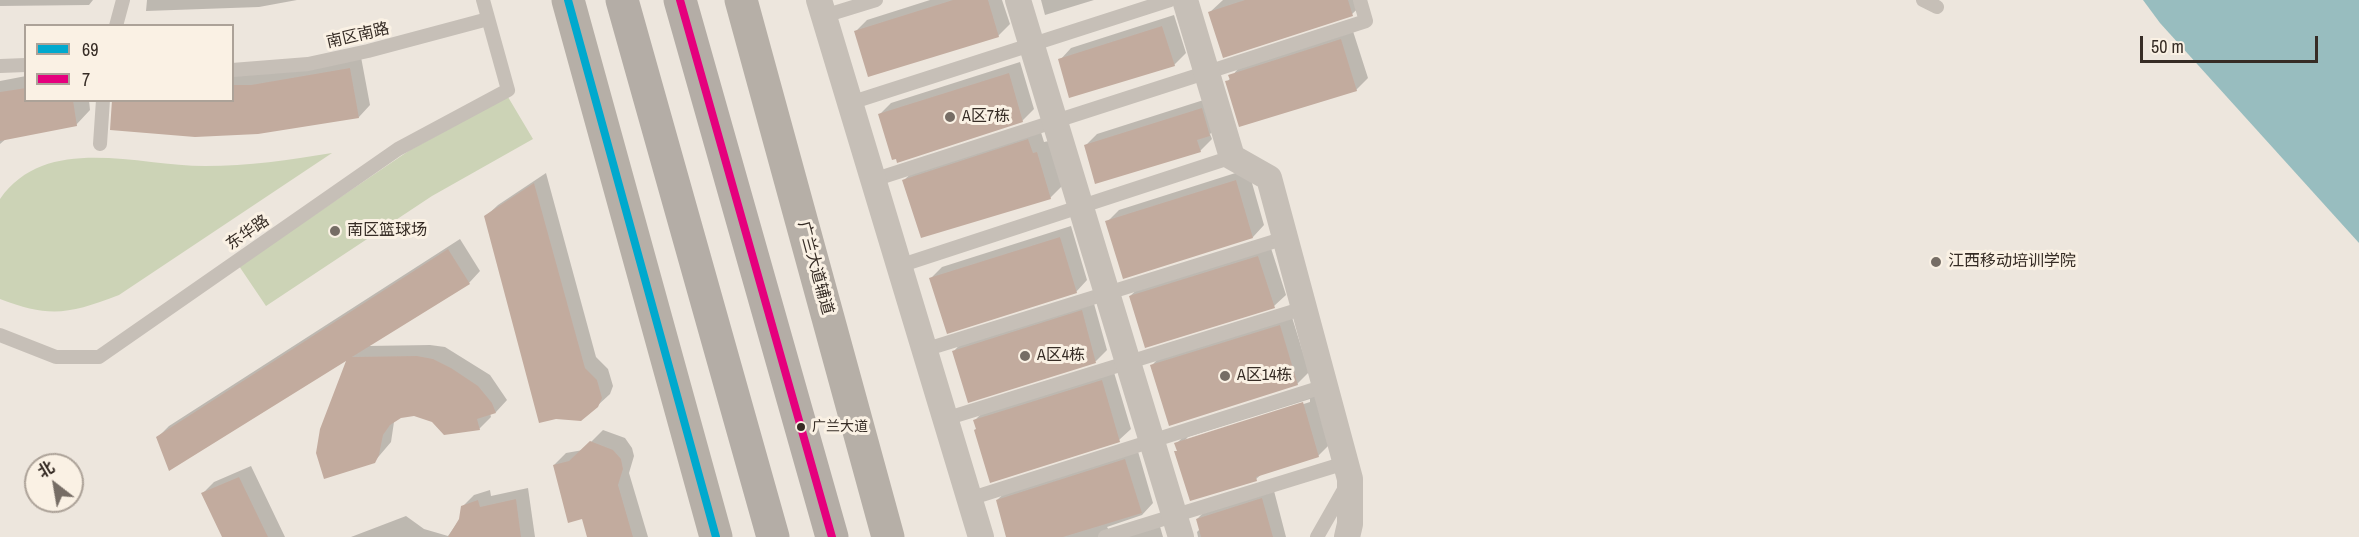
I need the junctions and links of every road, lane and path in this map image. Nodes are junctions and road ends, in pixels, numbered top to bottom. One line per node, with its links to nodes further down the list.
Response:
1 (123, 0): 16 (lane)
2 (483, 0): 15 (lane)
3 (567, 0): 42 (main road)
4 (622, 0): 43 (main road)
5 (680, 0): 44 (main road)
6 (741, 0): 45 (main road, 广兰大道辅道)
7 (876, 0): 14 (lane)
8 (1018, 0): 17 (street)
9 (1170, 0): 17 (lane)
10 (1185, 0): 21 (street)
11 (1360, 0): 21 (lane)
12 (1923, 0): 13 (lane)
13 (1937, 7)
14 (822, 8): 23 (street)
15 (488, 18): 20 (lane, 南区南路); 33 (lane, 东华路)
16 (117, 24)
17 (1032, 44): 23 (lane); 24 (street)
18 (24, 65): 19 (lane)
19 (0, 66)
20 (234, 70)
21 (1207, 72): 24 (lane); 26 (street)
22 (103, 102): 25 (lane)
23 (850, 103): 27 (street)
24 (1055, 121): 27 (lane); 28 (street)
25 (100, 144)
26 (1232, 157): 28 (lane); 29 (street)
27 (873, 180): 30 (street)
28 (1081, 207): 30 (lane); 31 (street)
29 (1285, 238): 31 (lane); 32 (street)
30 (899, 266): 34 (street)
31 (1107, 295): 34 (lane); 35 (street)
32 (1304, 308): 35 (lane); 36 (street)
33 (0, 335)
34 (924, 350): 37 (street)
35 (1128, 363): 37 (lane); 38 (street)
36 (1324, 386): 38 (lane); 39 (street)
37 (945, 419): 40 (street)
38 (1152, 441): 40 (lane); 41 (street)
39 (1347, 471): 41 (lane); 48 (lane); 49 (street)
40 (969, 499): 46 (street)
41 (1178, 526): 47 (lane)
42 (716, 537)
43 (773, 537)
44 (832, 537)
45 (888, 537)
46 (981, 537)
47 (1105, 537)
48 (1317, 537)
49 (1347, 537)

